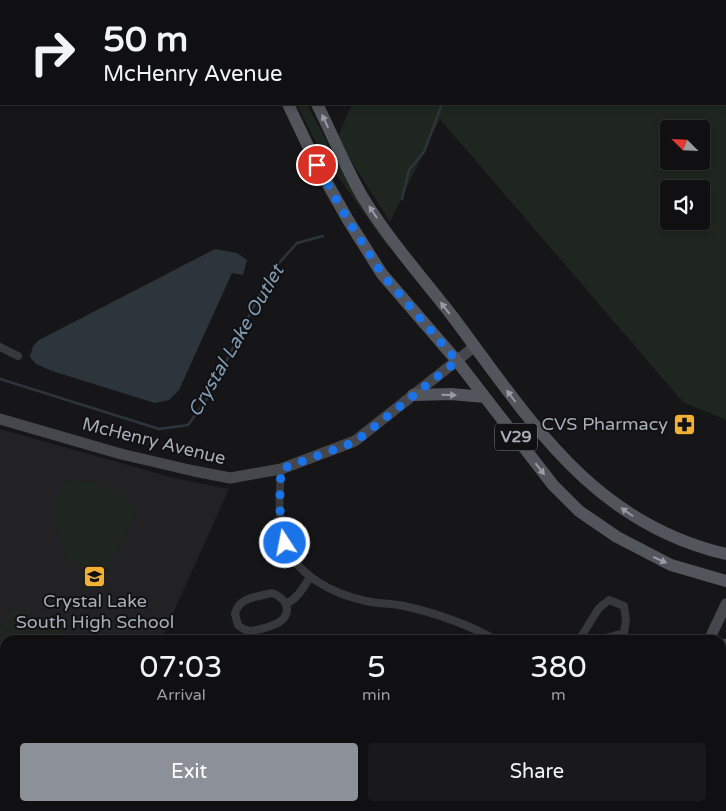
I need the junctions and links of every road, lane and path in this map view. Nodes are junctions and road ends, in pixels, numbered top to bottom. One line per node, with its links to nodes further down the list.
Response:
1 (288, 105): 6 (main road)
2 (318, 105): 4 (main road, one-way to 2)
3 (0, 347): 5 (street)
4 (474, 347): 6 (street, McHenry Avenue); 11 (main road, V29, one-way to 4)
5 (18, 356)
6 (457, 361): 7 (street, McHenry Avenue); 8 (main road, V29)
7 (413, 395): 8 (main road, one-way to 8); 10 (street, McHenry Avenue)
8 (485, 397): 13 (main road, V29, one-way to 13)
9 (0, 419): 10 (street, McHenry Avenue)
10 (281, 469): 12 (street)
11 (726, 554)
12 (310, 577): 14 (street); 16 (street)
13 (726, 581)
14 (286, 604): 14 (street)
15 (726, 604): 19 (street)
16 (486, 635)
17 (582, 635): 18 (street)
18 (617, 635)
19 (711, 635)

